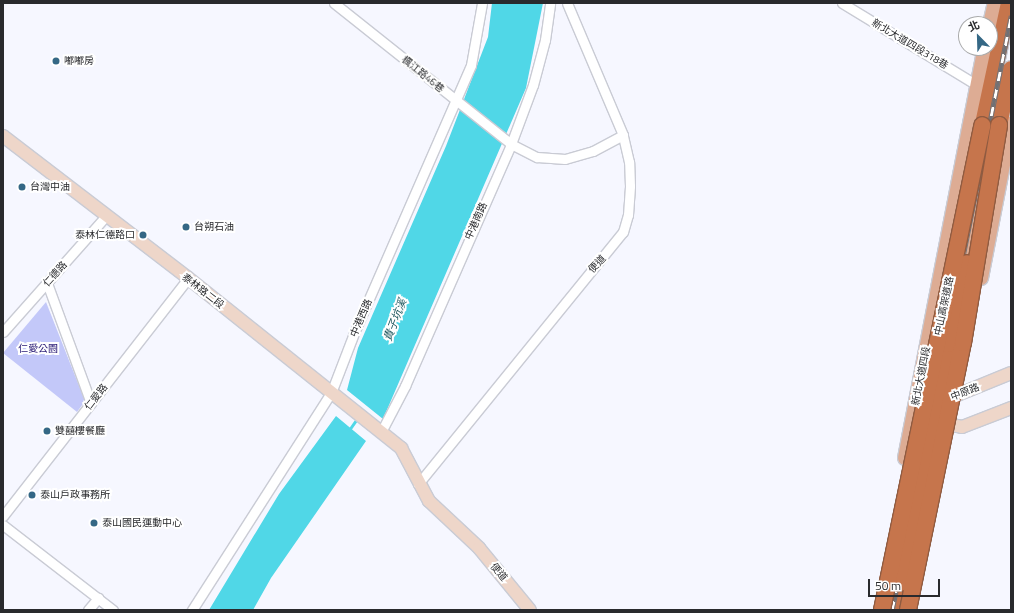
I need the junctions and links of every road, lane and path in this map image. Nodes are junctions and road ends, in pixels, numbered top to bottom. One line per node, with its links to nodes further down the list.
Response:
1 (334, 3): 13 (street, 楓江路46巷)
2 (482, 3): 13 (street, 中港西路)
3 (550, 3): 18 (street, 中港南路)
4 (567, 3): 16 (street, 便道)
5 (842, 3): 12 (street, 新北大道四段318巷)
6 (996, 3): 8 (main road)
7 (1009, 3): 15 (highway, 中山高架道路)
8 (992, 16)
9 (1011, 30): 29 (main road, 新北大道四段)
10 (983, 56): 12 (main road, 新北大道四段)
11 (1011, 69): 14 (highway)
12 (978, 85): 27 (main road, 新北大道四段)
13 (458, 102): 18 (street, 楓江路46巷); 26 (street, 中港西路)
14 (1005, 125): 23 (highway, bridge); 25 (main road); 45 (highway, bridge)
15 (982, 126): 23 (highway, bridge); 43 (highway, 中山高架道路, bridge)
16 (623, 135): 18 (street, 楓江路46巷); 34 (street, 便道)
17 (4, 138): 19 (main road, 泰林路二段)
18 (509, 142): 32 (street, 中港南路)
19 (106, 216): 20 (main road, 泰林路二段); 21 (street, 仁德路)
20 (188, 278): 26 (main road, 泰林路二段); 28 (street, 仁愛路)
21 (47, 283): 22 (street, 仁德路); 28 (street)
22 (3, 332)
23 (948, 344): 44 (highway, bridge)
24 (1011, 374): 25 (main road, 中原路)
25 (959, 395): 29 (main road, 中原路); 31 (main road)
26 (336, 396): 32 (main road, 泰林路二段); 40 (street, 中港西路)
27 (916, 402): 29 (main road, 中原路); 42 (main road, 新北大道四段)
28 (91, 403): 35 (street, 仁愛路)
29 (937, 403): 31 (main road, 新北大道四段)
30 (1011, 408): 31 (main road)
31 (952, 424): 46 (main road)
32 (379, 431): 33 (main road, 泰林路二段)
33 (401, 448): 34 (main road, 便道)
34 (418, 484): 41 (main road, 便道)
35 (3, 516)
36 (3, 525): 37 (street)
37 (98, 598): 38 (street); 39 (street)
38 (88, 610)
39 (113, 610)
40 (192, 610)
41 (530, 610)
42 (876, 610)
43 (882, 610)
44 (895, 610)
45 (908, 610)
46 (915, 610)

